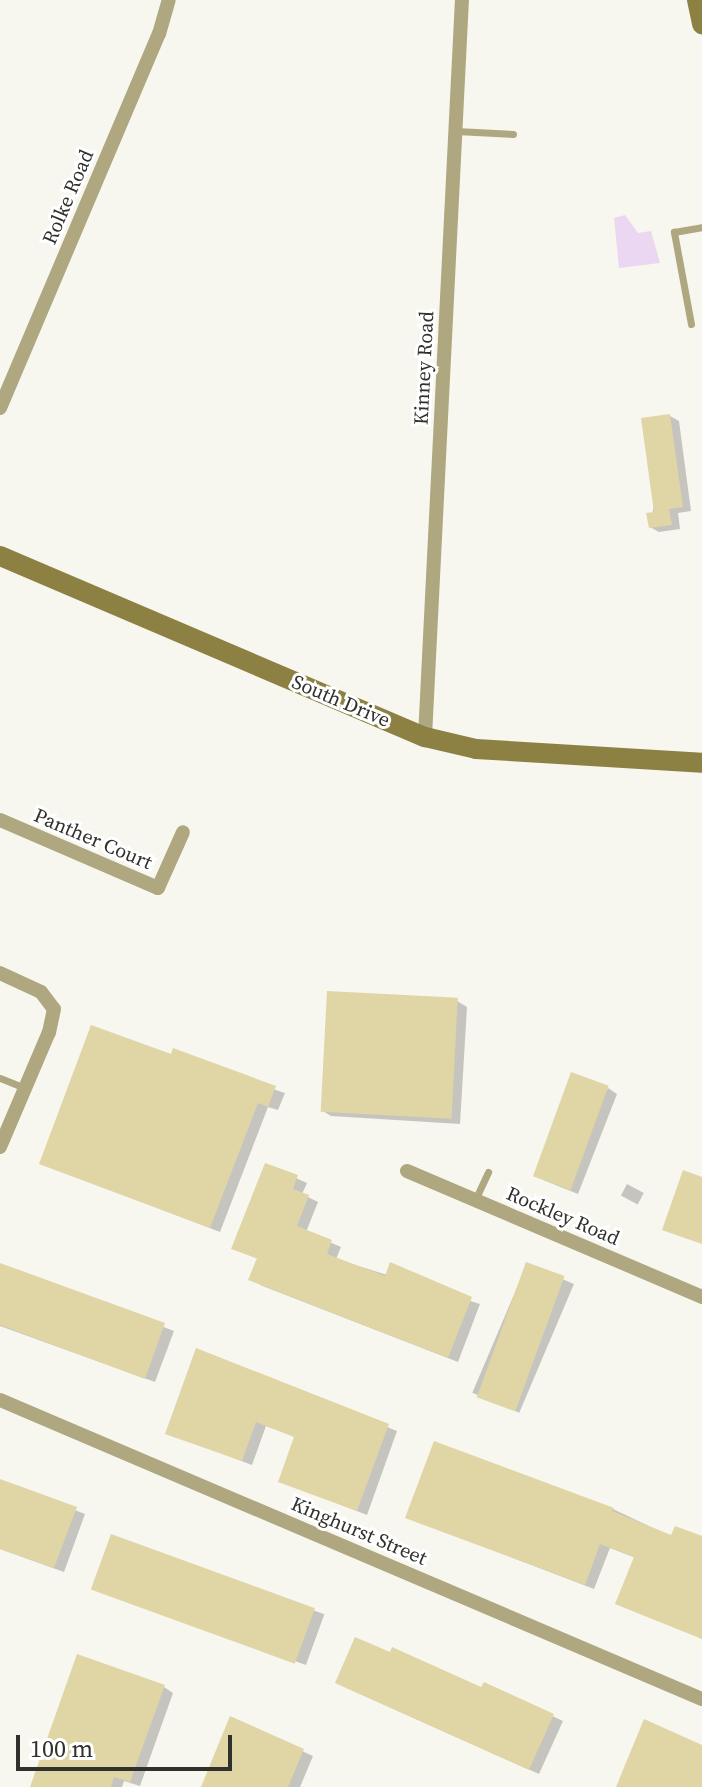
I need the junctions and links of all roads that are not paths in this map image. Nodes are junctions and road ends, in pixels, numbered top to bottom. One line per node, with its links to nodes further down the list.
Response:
1 (169, 0): 9 (street, Rolke Road)
2 (462, 0): 5 (street, Kinney Road)
3 (697, 0): 4 (street)
4 (702, 24)
5 (456, 131): 6 (lane); 11 (street, Kinney Road)
6 (513, 134)
7 (702, 227): 8 (lane)
8 (691, 324)
9 (0, 408)
10 (0, 556): 11 (street, South Drive)
11 (425, 737): 12 (street, South Drive)
12 (702, 763)
13 (0, 820): 14 (street, Panther Court)
14 (183, 832)
15 (0, 973): 17 (street)
16 (0, 1078): 17 (lane)
17 (25, 1088): 18 (street)
18 (0, 1147)
19 (407, 1171): 21 (street, Rockley Road)
20 (488, 1172): 21 (lane)
21 (475, 1200): 22 (street, Rockley Road)
22 (702, 1297)
23 (0, 1400): 24 (street, Kinghurst Street)
24 (702, 1699)

